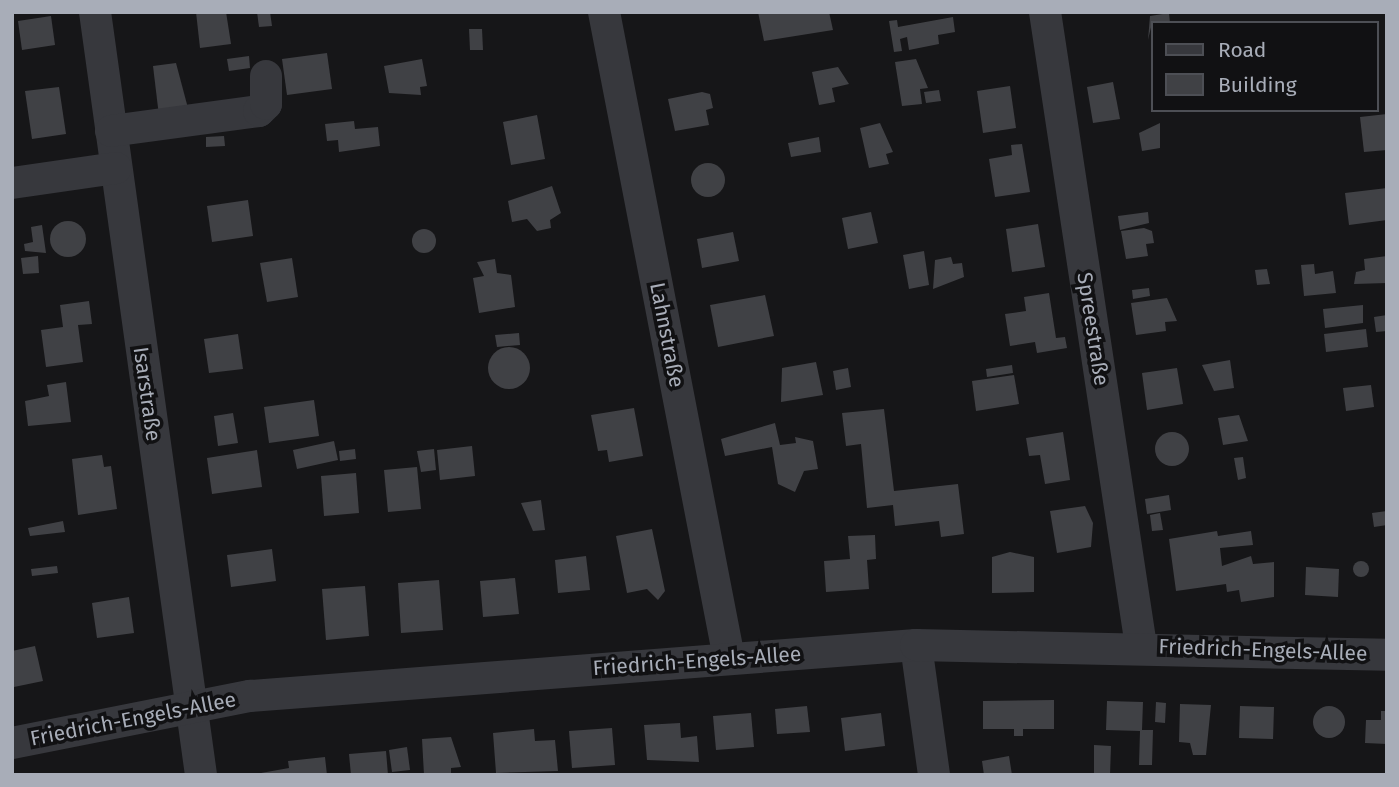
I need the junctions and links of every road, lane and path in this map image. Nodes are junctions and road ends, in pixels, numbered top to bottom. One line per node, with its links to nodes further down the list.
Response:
1 (95, 12): 5 (street, Isarstraße)
2 (604, 12): 11 (street, Lahnstraße)
3 (1045, 12): 9 (street, Spreestraße)
4 (265, 76): 5 (street)
5 (111, 131): 6 (street, Isarstraße)
6 (116, 169): 7 (street); 12 (street, Isarstraße)
7 (12, 183)
8 (916, 645): 9 (street, Friedrich-Engels-Allee); 11 (street, Friedrich-Engels-Allee); 15 (street)
9 (1141, 646): 10 (street, Friedrich-Engels-Allee)
10 (1387, 655)
11 (729, 658): 12 (street, Friedrich-Engels-Allee)
12 (191, 706): 13 (street, Friedrich-Engels-Allee); 14 (street, Isarstraße)
13 (12, 743)
14 (201, 775)
15 (934, 775)

